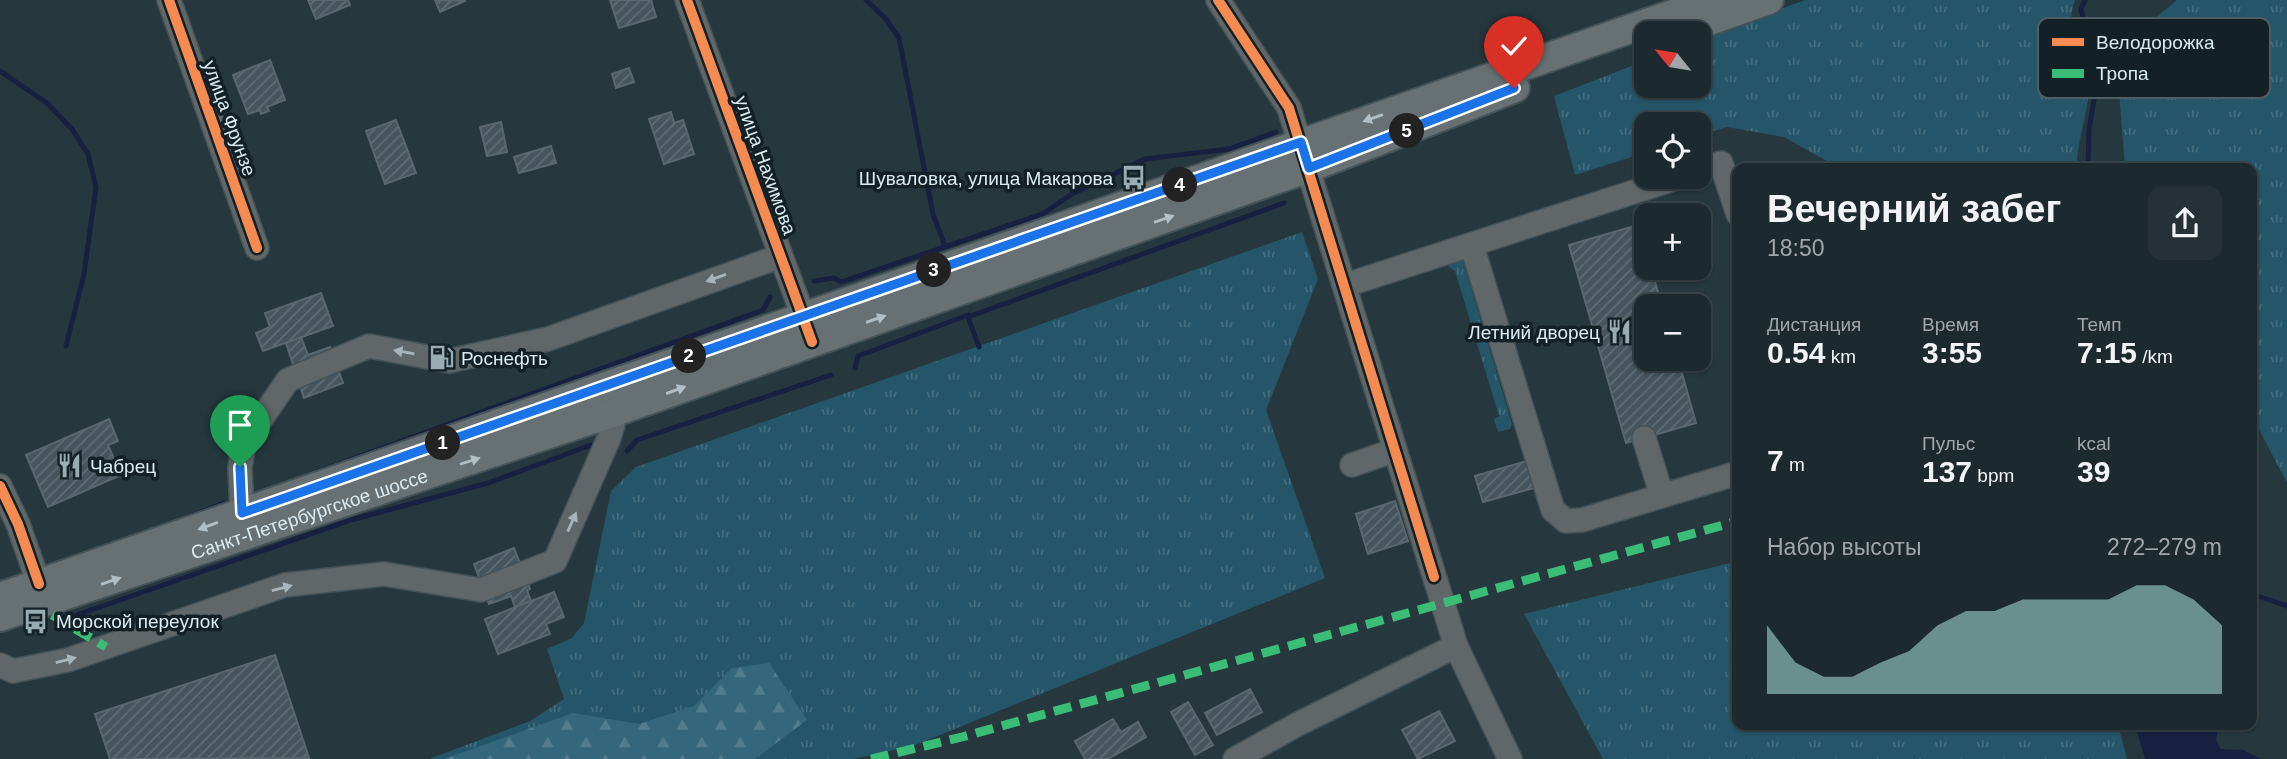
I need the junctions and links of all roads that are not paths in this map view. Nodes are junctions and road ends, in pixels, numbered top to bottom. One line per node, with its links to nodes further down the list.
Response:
1 (169, 0): 13 (street, улица Фрунзе)
2 (687, 0): 14 (street, улица Нахимова)
3 (1218, 0): 8 (street)
4 (1713, 0): 8 (main road, Санкт-Петербургское шоссе, one-way to 8)
5 (1769, 0): 6 (main road)
6 (1708, 21)
7 (1634, 46): 8 (main road, Санкт-Петербургское шоссе)
8 (1305, 155): 15 (street); 16 (main road, Санкт-Петербургское шоссе)
9 (1711, 166): 11 (street)
10 (1644, 189): 12 (street)
11 (1732, 196)
12 (1472, 246): 15 (street); 23 (street)
13 (257, 248)
14 (780, 256): 16 (street, улица Нахимова); 24 (street, one-way to 24)
15 (1346, 285): 19 (street)
16 (808, 329): 17 (main road, Санкт-Петербургское шоссе, one-way to 16); 24 (main road, Санкт-Петербургское шоссе)
17 (612, 413): 27 (main road, Санкт-Петербургское шоссе, one-way to 17); 29 (street, one-way to 17)
18 (1644, 438): 23 (street)
19 (1395, 450): 20 (street); 28 (street)
20 (1352, 465)
21 (1732, 475): 23 (street)
22 (0, 486): 25 (street)
23 (1662, 496)
24 (242, 513): 25 (main road, Санкт-Петербургское шоссе, one-way to 25)
25 (39, 584): 26 (main road, Санкт-Петербургское шоссе)
26 (0, 597)
27 (0, 617)
28 (1456, 646): 30 (street); 31 (street)
29 (0, 665)
30 (1235, 759)
31 (1510, 759)

